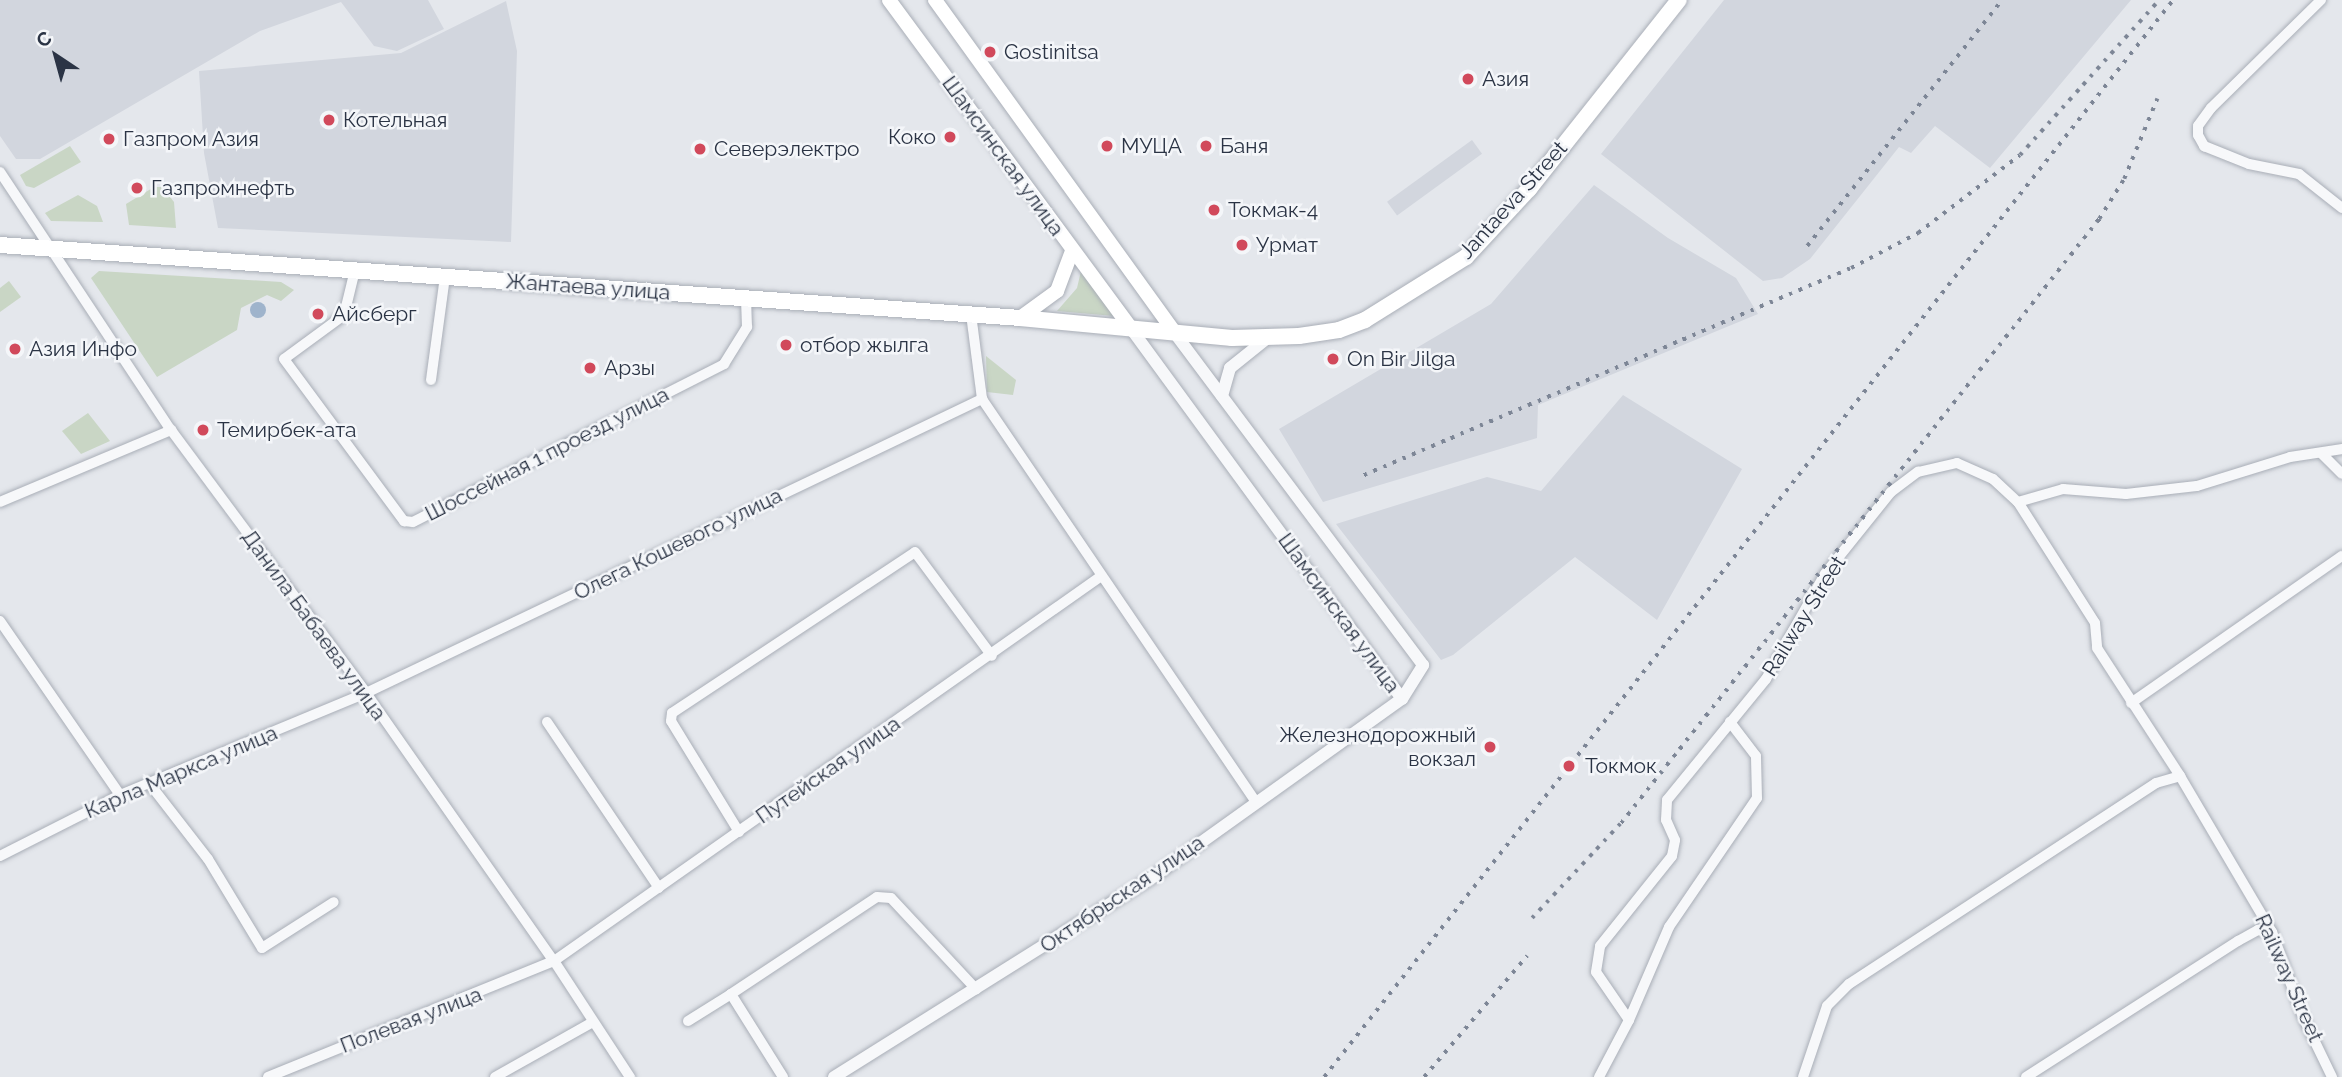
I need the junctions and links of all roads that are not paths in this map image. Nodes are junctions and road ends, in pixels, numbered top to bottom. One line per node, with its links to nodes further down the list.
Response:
1 (889, 0): 9 (main road, Шамсинская улица)
2 (935, 0): 16 (main road, Шамсинская улица)
3 (1679, 0): 17 (main road, Jantaeva Street)
4 (2321, 0): 6 (street)
5 (0, 172): 8 (street, Данила Бабаева улица)
6 (2342, 208)
7 (0, 245): 8 (main road, Жантаева улица)
8 (50, 248): 10 (main road, Жантаева улица); 21 (street, Данила Бабаева улица)
9 (1072, 251): 14 (main road); 15 (main road, Шамсинская улица)
10 (355, 270): 11 (main road, Жантаева улица); 12 (street, Шоссейная 1 проезд улица)
11 (445, 276): 12 (main road, Жантаева улица); 18 (street)
12 (746, 298): 13 (main road, Жантаева улица)
13 (971, 314): 14 (main road, Жантаева улица); 20 (street)
14 (1020, 318): 15 (main road, Жантаева улица)
15 (1132, 330): 16 (main road, Жантаева улица); 32 (street, Шамсинская улица)
16 (1175, 333): 17 (main road, Jantaeva Street); 19 (street, Шамсинская улица)
17 (1265, 340): 19 (street)
18 (431, 380)
19 (1222, 396): 32 (street, Шамсинская улица)
20 (982, 399): 28 (street); 31 (street, Олега Кошевого улица)
21 (171, 430): 25 (street); 31 (street, Данила Бабаева улица)
22 (2342, 449): 23 (street)
23 (2322, 454): 24 (street); 26 (street)
24 (2342, 474)
25 (0, 502)
26 (2018, 502): 33 (street, Railway Street); 35 (street, Railway Street)
27 (2342, 556): 33 (street)
28 (1100, 576): 30 (street, Путейская улица); 39 (street)
29 (0, 621): 38 (street)
30 (992, 656): 40 (street, Путейская улица); 40 (street)
31 (369, 692): 37 (street, Карла Маркса улица); 45 (street, Данила Бабаева улица)
32 (1402, 699): 39 (street, Октябрьская улица)
33 (2131, 703): 36 (street, Railway Street)
34 (547, 722): 42 (street)
35 (1730, 722): 48 (street); 48 (street, Railway Street)
36 (2180, 776): 44 (street, Railway Street); 57 (street)
37 (149, 783): 38 (street, Карла Маркса улица); 43 (street)
38 (120, 795): 41 (street, Карла Маркса улица)
39 (1256, 802): 46 (street, Октябрьская улица)
40 (739, 832): 42 (street, Путейская улица)
41 (0, 856)
42 (659, 888): 45 (street, Путейская улица)
43 (334, 902)
44 (2272, 932): 58 (street); 59 (street, Railway Street)
45 (554, 961): 50 (street, Данила Бабаева улица); 51 (street, Полевая улица)
46 (976, 989): 47 (street); 55 (street, Октябрьская улица)
47 (731, 994): 49 (street); 54 (street)
48 (1629, 1020): 56 (street)
49 (688, 1021)
50 (593, 1022): 52 (street); 53 (street, Данила Бабаева улица)
51 (268, 1077)
52 (495, 1077)
53 (630, 1077)
54 (783, 1077)
55 (834, 1077)
56 (1599, 1077)
57 (1802, 1077)
58 (2026, 1077)
59 (2332, 1077)

